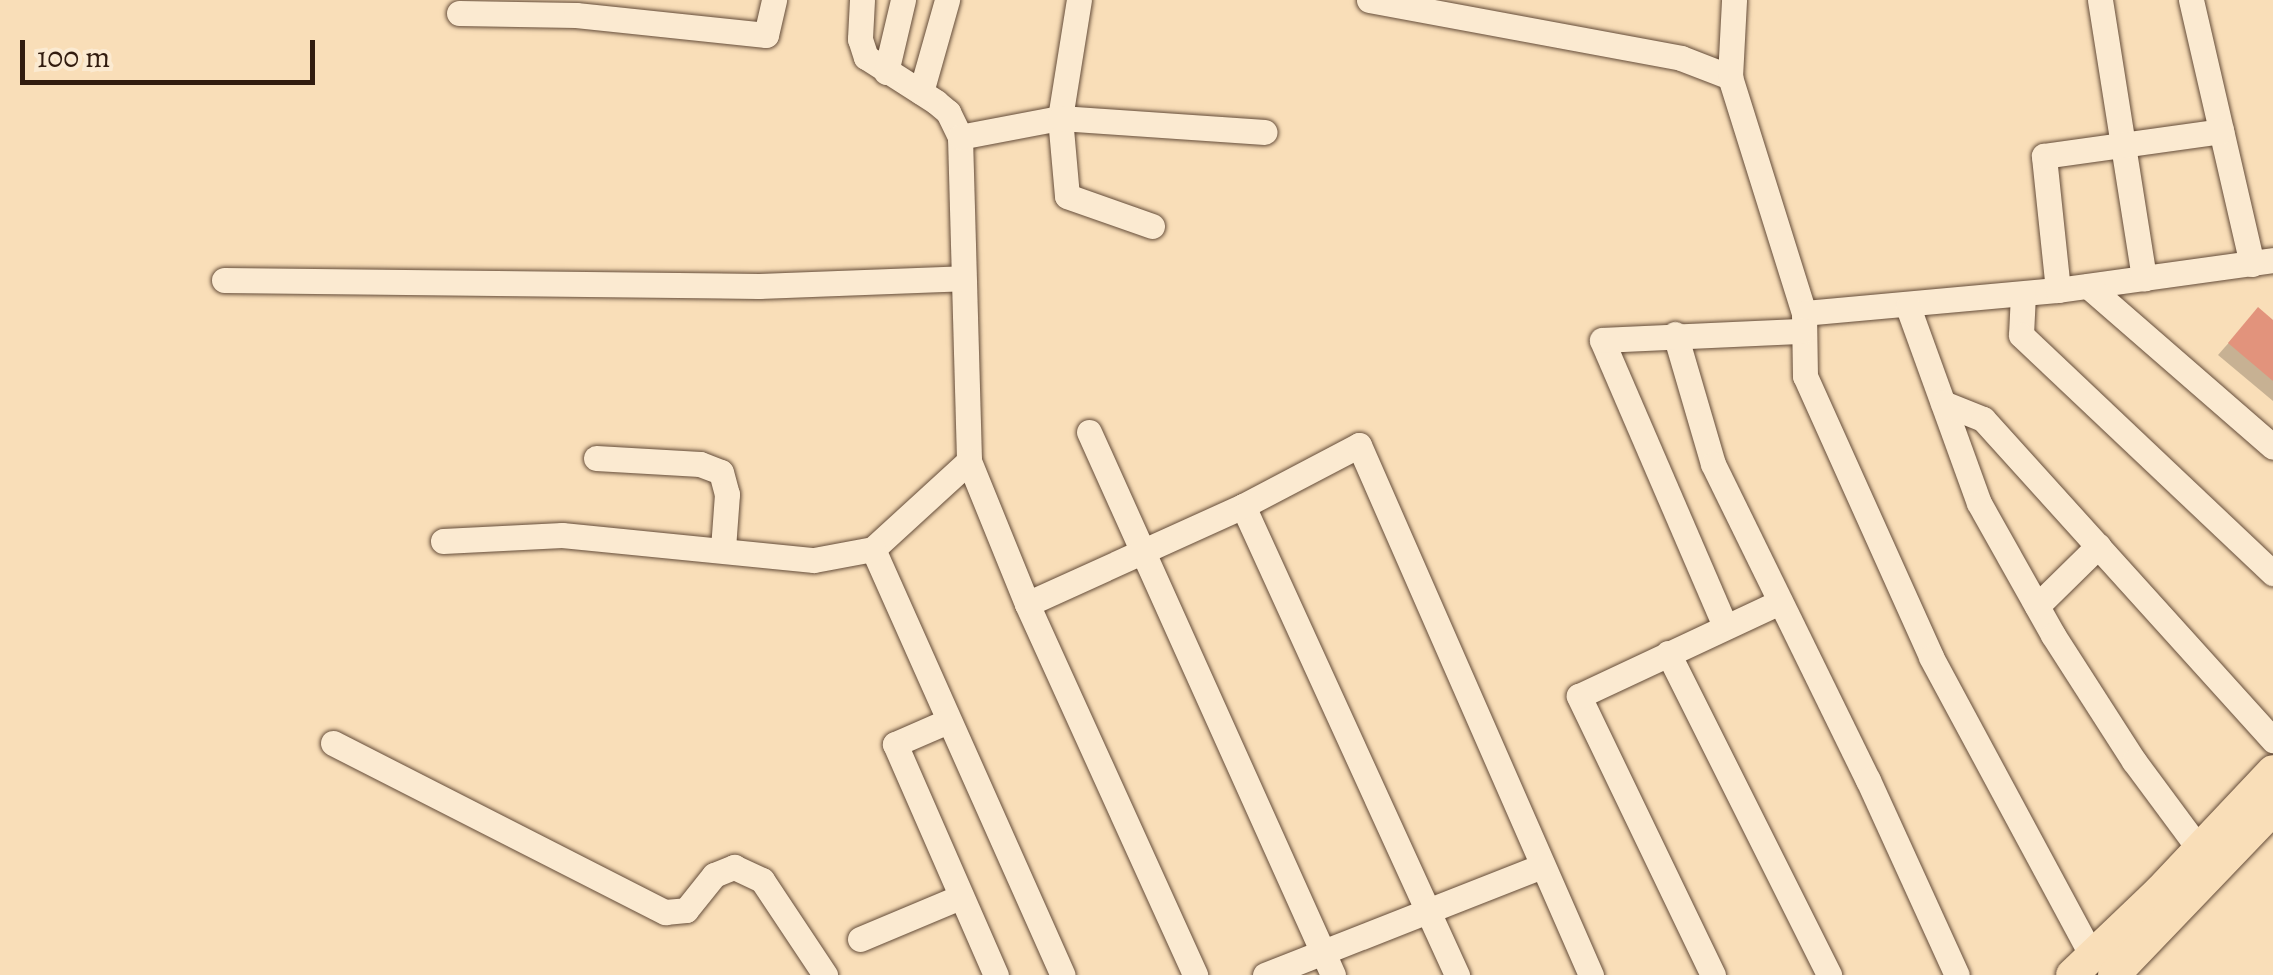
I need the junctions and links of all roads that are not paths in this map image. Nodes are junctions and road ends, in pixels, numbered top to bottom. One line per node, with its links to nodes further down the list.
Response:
1 (774, 0): 10 (street)
2 (862, 0): 11 (street)
3 (903, 0): 11 (street)
4 (946, 0): 13 (street)
5 (1078, 0): 14 (street)
6 (1369, 0): 12 (street)
7 (1734, 0): 12 (street)
8 (2100, 0): 18 (street)
9 (2191, 0): 15 (street)
10 (458, 13)
11 (886, 72): 13 (street)
12 (1730, 77): 28 (street)
13 (921, 92): 17 (street)
14 (1060, 118): 16 (street); 17 (street); 19 (street)
15 (2221, 131): 18 (street); 20 (street)
16 (1265, 132)
17 (960, 137): 21 (street)
18 (2126, 147): 22 (street); 25 (street)
19 (1152, 226)
20 (2263, 262): 22 (street)
21 (963, 278): 23 (street); 34 (street)
22 (2144, 279): 24 (street)
23 (224, 280)
24 (2088, 286): 25 (street); 32 (street)
25 (2058, 290): 26 (street)
26 (2022, 294): 27 (street); 41 (street)
27 (1908, 307): 28 (street); 30 (street)
28 (1804, 322): 29 (street); 58 (street)
29 (1675, 334): 42 (street); 45 (street)
30 (1943, 403): 37 (street); 44 (street)
31 (1089, 432): 40 (street)
32 (2273, 447)
33 (596, 458): 38 (street)
34 (969, 460): 39 (street); 43 (street)
35 (1242, 506): 40 (street); 53 (street); 55 (street)
36 (443, 541): 38 (street)
37 (2098, 546): 44 (street); 48 (street)
38 (723, 548): 39 (street)
39 (873, 549): 47 (street)
40 (1140, 551): 43 (street); 57 (street)
41 (2273, 574)
42 (1780, 602): 45 (street); 68 (street)
43 (1026, 604): 62 (street)
44 (2037, 606): 52 (street)
45 (1725, 626): 46 (street)
46 (1668, 653): 66 (street); 67 (street)
47 (948, 721): 54 (street); 61 (street)
48 (2273, 740)
49 (333, 743): 59 (street)
50 (2273, 771): 52 (main road)
51 (2273, 809): 58 (main road)
52 (2200, 849): 58 (main road)
53 (1542, 866): 55 (street); 65 (street)
54 (960, 897): 56 (street); 60 (street)
55 (1428, 911): 57 (street); 64 (street)
56 (860, 939)
57 (1328, 964): 63 (street)
58 (2093, 969)
59 (825, 975)
60 (996, 975)
61 (1062, 975)
62 (1195, 975)
63 (1265, 975)
64 (1457, 975)
65 (1591, 975)
66 (1713, 975)
67 (1829, 975)
68 (1956, 975)

